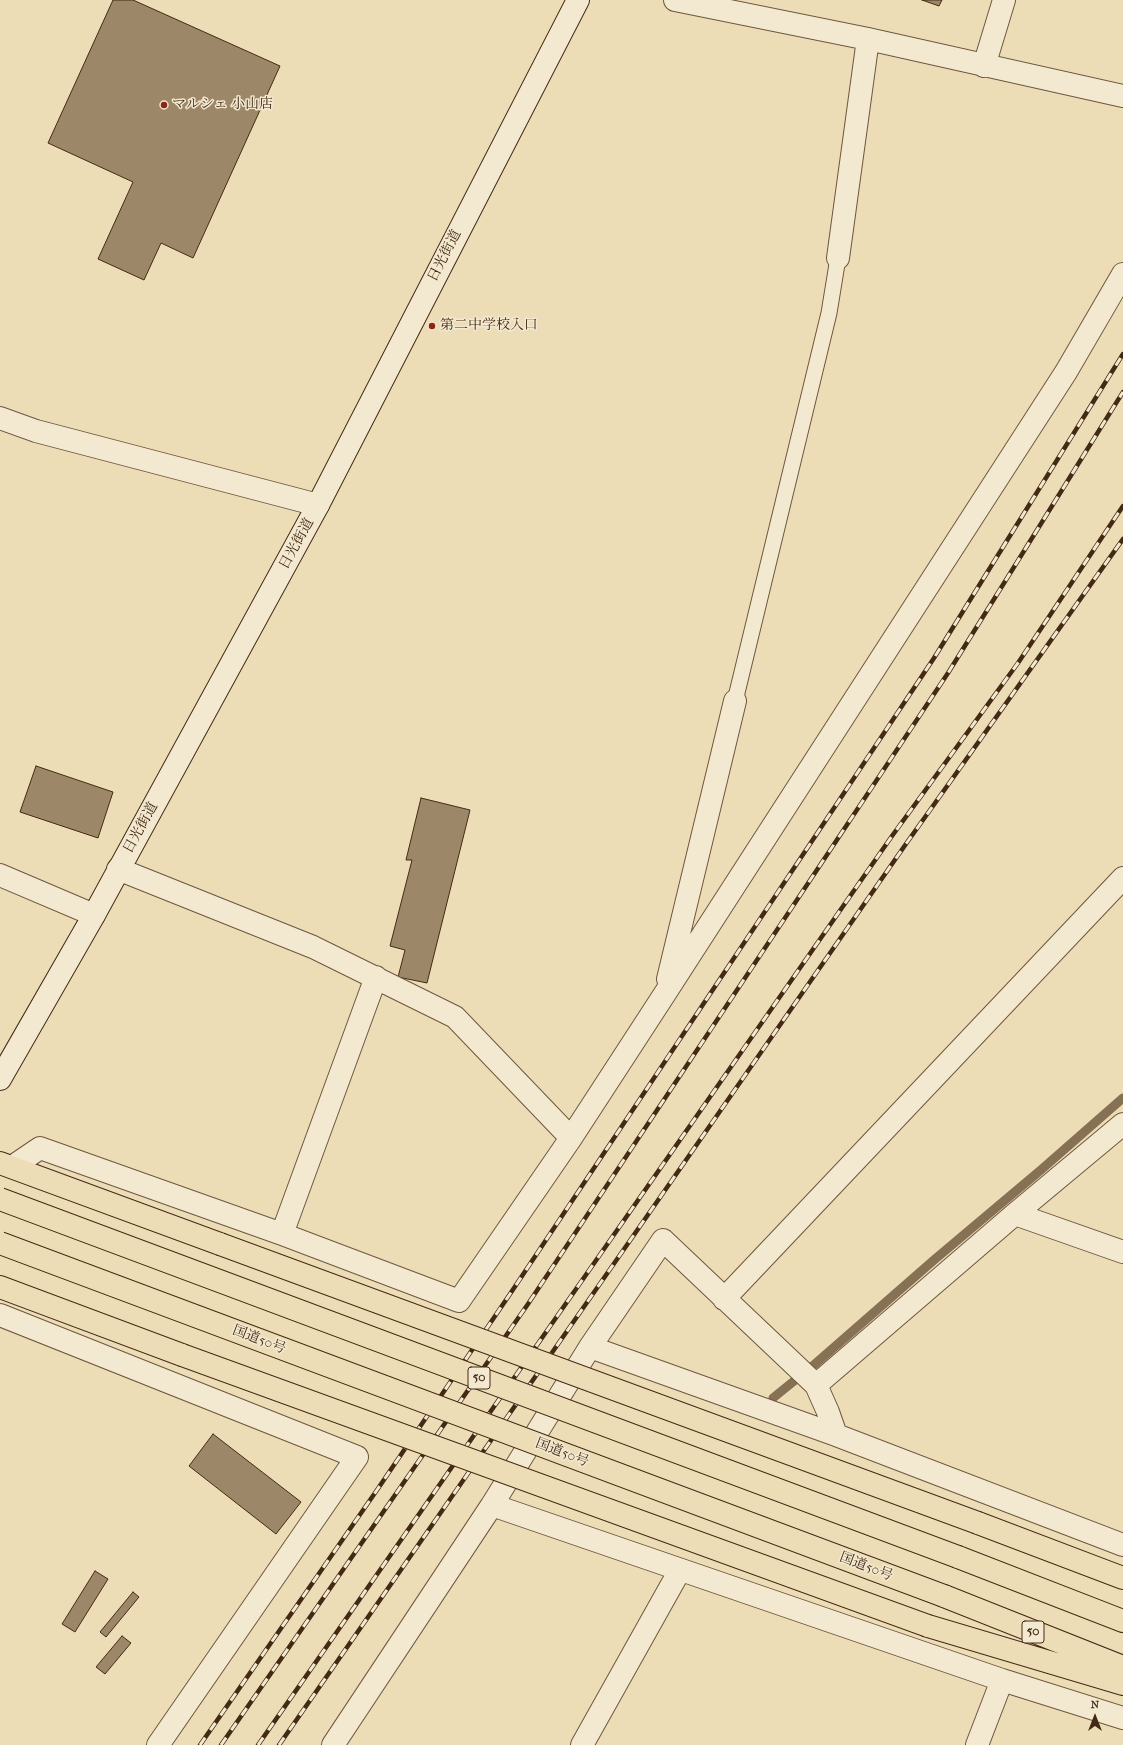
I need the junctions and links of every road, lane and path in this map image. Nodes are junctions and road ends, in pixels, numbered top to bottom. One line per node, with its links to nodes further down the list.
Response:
1 (578, 0): 10 (street, 日光街道)
2 (675, 0): 4 (street)
3 (1004, 0): 5 (street)
4 (868, 39): 5 (street); 7 (street)
5 (984, 66): 6 (street)
6 (1123, 96)
7 (838, 258): 11 (lane)
8 (1123, 274): 17 (street)
9 (0, 418): 10 (street)
10 (318, 505): 12 (street, 日光街道)
11 (735, 701): 17 (street)
12 (118, 869): 15 (street, 日光街道); 16 (street)
13 (0, 875): 15 (street)
14 (1123, 878): 28 (street)
15 (94, 915): 18 (street, 日光街道)
16 (376, 977): 20 (street); 24 (street)
17 (664, 995): 20 (street)
18 (0, 1079)
19 (1123, 1124): 23 (street)
20 (571, 1138): 24 (street)
21 (6, 1165): 24 (street); 36 (highway, bridge)
22 (0, 1199): 37 (highway, 50, bridge)
23 (1015, 1214): 26 (street); 31 (street)
24 (282, 1234)
25 (0, 1243): 38 (highway, 国道50号 / 50, bridge)
26 (1123, 1252)
27 (0, 1287): 40 (highway, bridge)
28 (724, 1299): 30 (street); 31 (street)
29 (0, 1315): 42 (street)
30 (590, 1347): 32 (street); 33 (street)
31 (816, 1385): 32 (street)
32 (836, 1435): 34 (street)
33 (492, 1505): 35 (street); 43 (street)
34 (1123, 1544)
35 (680, 1570): 39 (street); 44 (street)
36 (1123, 1578)
37 (1123, 1622)
38 (1123, 1667)
39 (1002, 1680): 41 (street); 45 (street)
40 (1123, 1684)
41 (1123, 1718)
42 (158, 1745)
43 (333, 1745)
44 (582, 1745)
45 (977, 1745)

